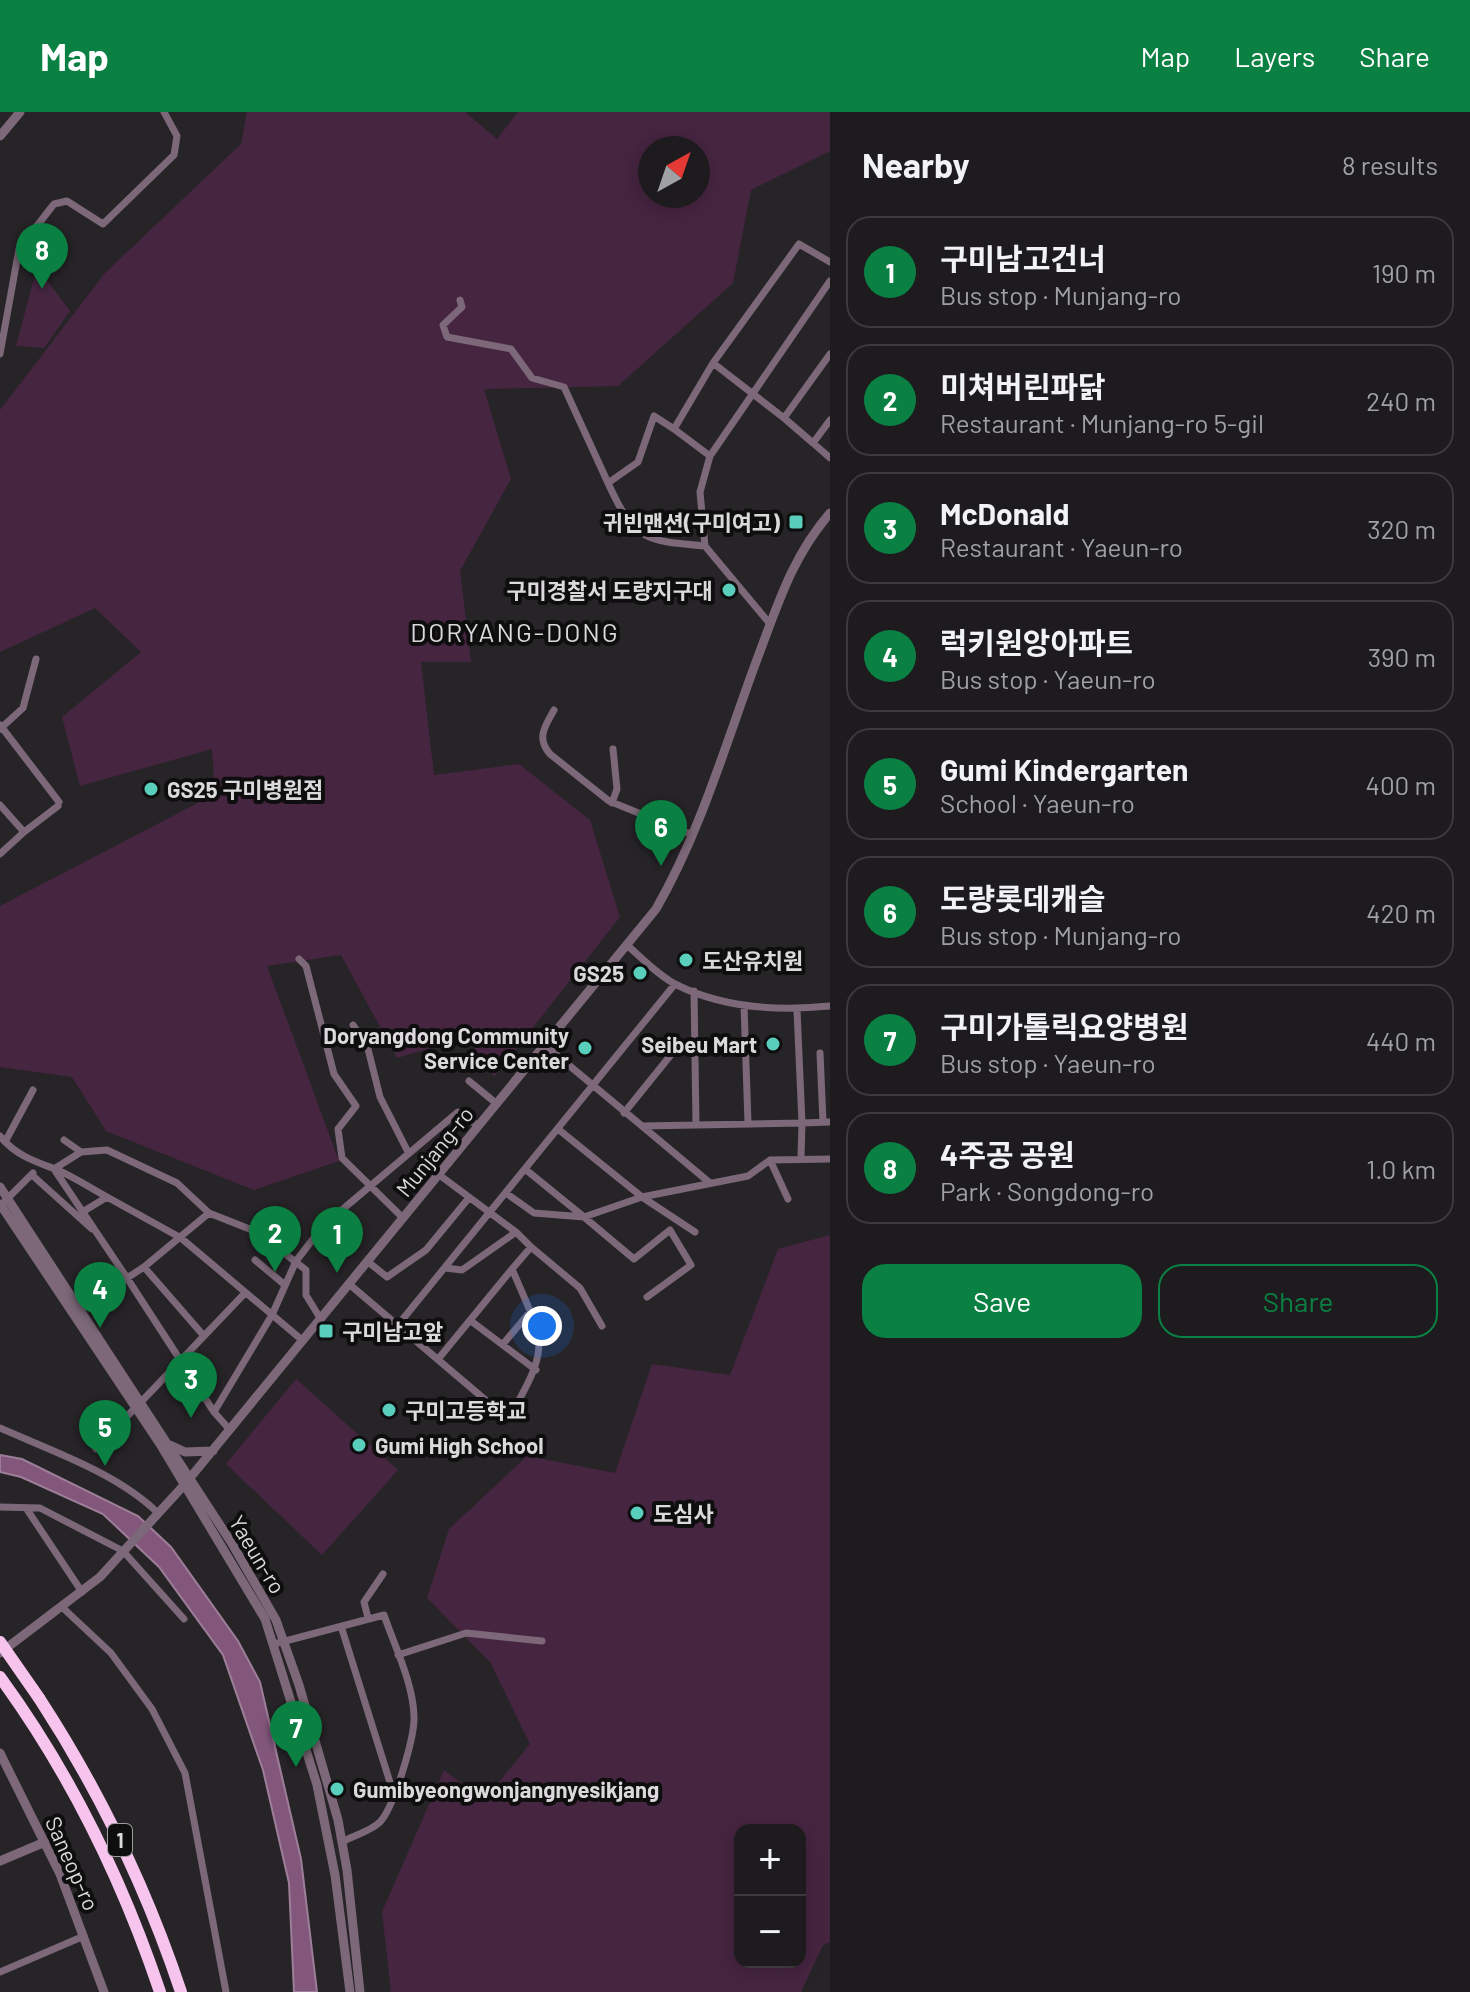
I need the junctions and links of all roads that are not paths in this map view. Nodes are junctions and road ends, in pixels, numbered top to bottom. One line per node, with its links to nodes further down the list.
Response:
1 (20, 112): 3 (street)
2 (164, 112): 7 (street)
3 (0, 136)
4 (830, 262): 9 (street)
5 (830, 281): 10 (street)
6 (460, 300): 17 (street)
7 (0, 354)
8 (830, 354): 11 (street)
9 (713, 363): 10 (street); 13 (street)
10 (753, 393): 11 (street); 15 (street)
11 (784, 418): 14 (street)
12 (830, 420): 14 (street)
13 (674, 429): 15 (street); 17 (street)
14 (813, 443): 16 (street)
15 (710, 456): 19 (street)
16 (830, 458)
17 (608, 483): 19 (street)
18 (830, 513): 20 (street, Munjang-ro)
19 (705, 546): 20 (street)
20 (770, 624): 28 (street, Munjang-ro)
21 (36, 659): 23 (street)
22 (554, 710): 25 (street)
23 (1, 727): 27 (street)
24 (613, 749): 25 (street)
25 (612, 803): 28 (street)
26 (0, 805): 27 (street)
27 (24, 832): 29 (street)
28 (693, 835): 30 (street, Munjang-ro)
29 (0, 854)
30 (628, 946): 32 (street); 38 (street, Munjang-ro)
31 (299, 959): 67 (street)
32 (675, 984): 33 (street); 42 (street)
33 (694, 991): 34 (street); 50 (street)
34 (744, 1005): 36 (street); 47 (street)
35 (830, 1006): 36 (street)
36 (797, 1010): 48 (street)
37 (353, 1025): 56 (street)
38 (547, 1047): 42 (street); 44 (street, Munjang-ro)
39 (820, 1053): 46 (street)
40 (670, 1056): 45 (street)
41 (469, 1081): 44 (street)
42 (593, 1086): 45 (street); 52 (street)
43 (33, 1090): 53 (street)
44 (497, 1104): 49 (street, Munjang-ro)
45 (624, 1113): 51 (street)
46 (827, 1122): 48 (street)
47 (748, 1123): 48 (street); 50 (street)
48 (802, 1123): 57 (street)
49 (477, 1125): 56 (street); 63 (street, Munjang-ro)
50 (696, 1125): 51 (street)
51 (642, 1126): 65 (street)
52 (558, 1129): 62 (street); 70 (street)
53 (2, 1139): 60 (street)
54 (64, 1140): 55 (street)
55 (81, 1152): 61 (street); 75 (street)
56 (408, 1152): 67 (street)
57 (801, 1157): 58 (street); 59 (street)
58 (830, 1159)
59 (770, 1160): 65 (street); 72 (street)
60 (40, 1166): 61 (street); 64 (street)
61 (54, 1169): 69 (street); 74 (street)
62 (525, 1169): 68 (street); 77 (street)
63 (438, 1174): 71 (street); 78 (street, Munjang-ro)
64 (32, 1175): 73 (street); 83 (street)
65 (710, 1183): 70 (street)
66 (0, 1187): 73 (street, Yaeun-ro)
67 (371, 1187): 78 (street); 87 (street)
68 (506, 1193): 76 (street); 77 (street)
69 (107, 1197): 74 (street); 84 (street)
70 (642, 1197): 77 (street); 79 (street)
71 (468, 1199): 76 (street); 88 (street)
72 (788, 1199)
73 (2, 1204): 97 (street, Yaeun-ro); 110 (street, Yaeun-ro)
74 (84, 1211): 83 (street)
75 (209, 1213): 84 (street); 87 (street)
76 (489, 1214): 81 (street); 90 (street)
77 (584, 1217): 80 (street)
78 (403, 1218): 88 (street, Munjang-ro)
79 (680, 1223): 80 (street); 82 (street)
80 (670, 1230): 96 (street)
81 (516, 1232): 85 (street); 90 (street)
82 (695, 1232)
83 (97, 1234): 92 (street)
84 (181, 1238): 89 (street); 95 (street)
85 (531, 1247): 91 (street); 103 (street)
86 (255, 1260): 94 (street)
87 (296, 1261): 94 (street); 100 (street)
88 (367, 1261): 93 (street, Munjang-ro)
89 (144, 1267): 92 (street); 104 (street)
90 (445, 1268): 102 (street)
91 (512, 1269): 98 (street); 101 (street)
92 (127, 1278): 97 (street); 108 (street)
93 (349, 1284): 100 (street, Munjang-ro); 102 (street)
94 (285, 1285): 99 (street)
95 (245, 1293): 99 (street); 104 (street)
96 (647, 1297)
97 (80, 1309): 110 (street, Yaeun-ro)
98 (530, 1312): 106 (street); 109 (street)
99 (272, 1315): 105 (street); 111 (street)
100 (320, 1318): 105 (street, Munjang-ro)
101 (471, 1321): 106 (street); 107 (street)
102 (398, 1325): 107 (street)
103 (602, 1326)
104 (204, 1336): 108 (street)
105 (302, 1340): 113 (street, Munjang-ro)
106 (503, 1344): 109 (street)
107 (439, 1358): 109 (street)
108 (181, 1362): 110 (street); 111 (street)
109 (536, 1370)
110 (138, 1405): 114 (street, Yaeun-ro); 115 (street); 117 (street, Yaeun-ro)
111 (214, 1412): 113 (street)
112 (0, 1428): 120 (street)
113 (230, 1430): 116 (street, Munjang-ro)
114 (168, 1445): 116 (street); 117 (street, Yaeun-ro)
115 (96, 1449)
116 (213, 1451): 117 (street, Munjang-ro)
117 (188, 1482): 120 (street, Munjang-ro); 128 (street, Yaeun-ro); 131 (street, Yaeun-ro)
118 (0, 1507): 119 (street)
119 (26, 1508): 121 (street); 123 (street)
120 (158, 1513): 121 (street, Munjang-ro)
121 (123, 1551): 123 (street, Munjang-ro); 126 (street)
122 (383, 1574): 125 (street)
123 (82, 1592): 124 (street, Munjang-ro)
124 (63, 1608): 132 (street, Munjang-ro); 145 (street)
125 (368, 1618): 127 (street); 133 (street)
126 (184, 1619)
127 (341, 1626): 128 (street); 136 (street)
128 (285, 1641): 131 (street); 138 (street, Yaeun-ro)
129 (542, 1641): 133 (street)
130 (0, 1642): 144 (highway, 1, bridge)
131 (274, 1644): 146 (street, Yaeun-ro)
132 (0, 1653)
133 (398, 1655): 136 (street)
134 (0, 1677): 143 (highway, 1)
135 (0, 1753): 137 (street, Saneop-ro)
136 (394, 1794): 138 (street)
137 (45, 1842): 139 (street); 140 (street, Saneop-ro)
138 (342, 1842): 147 (street, Yaeun-ro)
139 (0, 1861)
140 (84, 1936): 141 (street); 142 (street, Saneop-ro)
141 (0, 1972)
142 (104, 1992)
143 (160, 1992)
144 (181, 1992)
145 (226, 1992)
146 (350, 1992)
147 (360, 1992)

